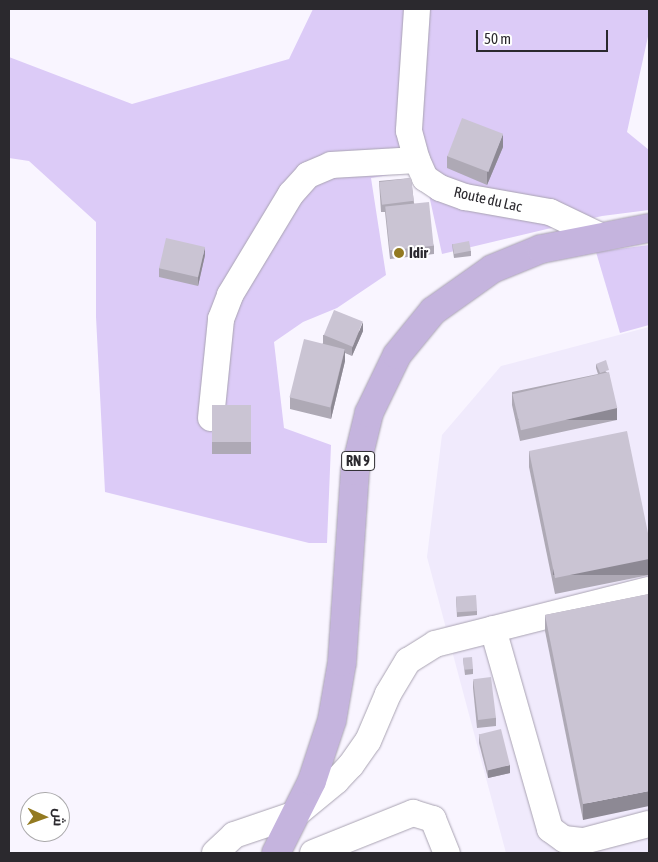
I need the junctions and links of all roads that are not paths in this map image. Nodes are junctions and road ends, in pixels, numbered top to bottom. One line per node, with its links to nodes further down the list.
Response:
1 (417, 9): 2 (street, Route du Lac)
2 (416, 160): 4 (street, Route du Lac); 5 (street)
3 (649, 228): 4 (main road, RN 9)
4 (600, 236): 8 (main road, RN 9)
5 (211, 418)
6 (649, 590): 7 (street)
7 (492, 629): 8 (street); 9 (street)
8 (296, 814): 10 (street); 11 (main road, RN 9)
9 (649, 824)
10 (215, 853)
11 (276, 853)
12 (312, 853): 13 (street)
13 (447, 853)

